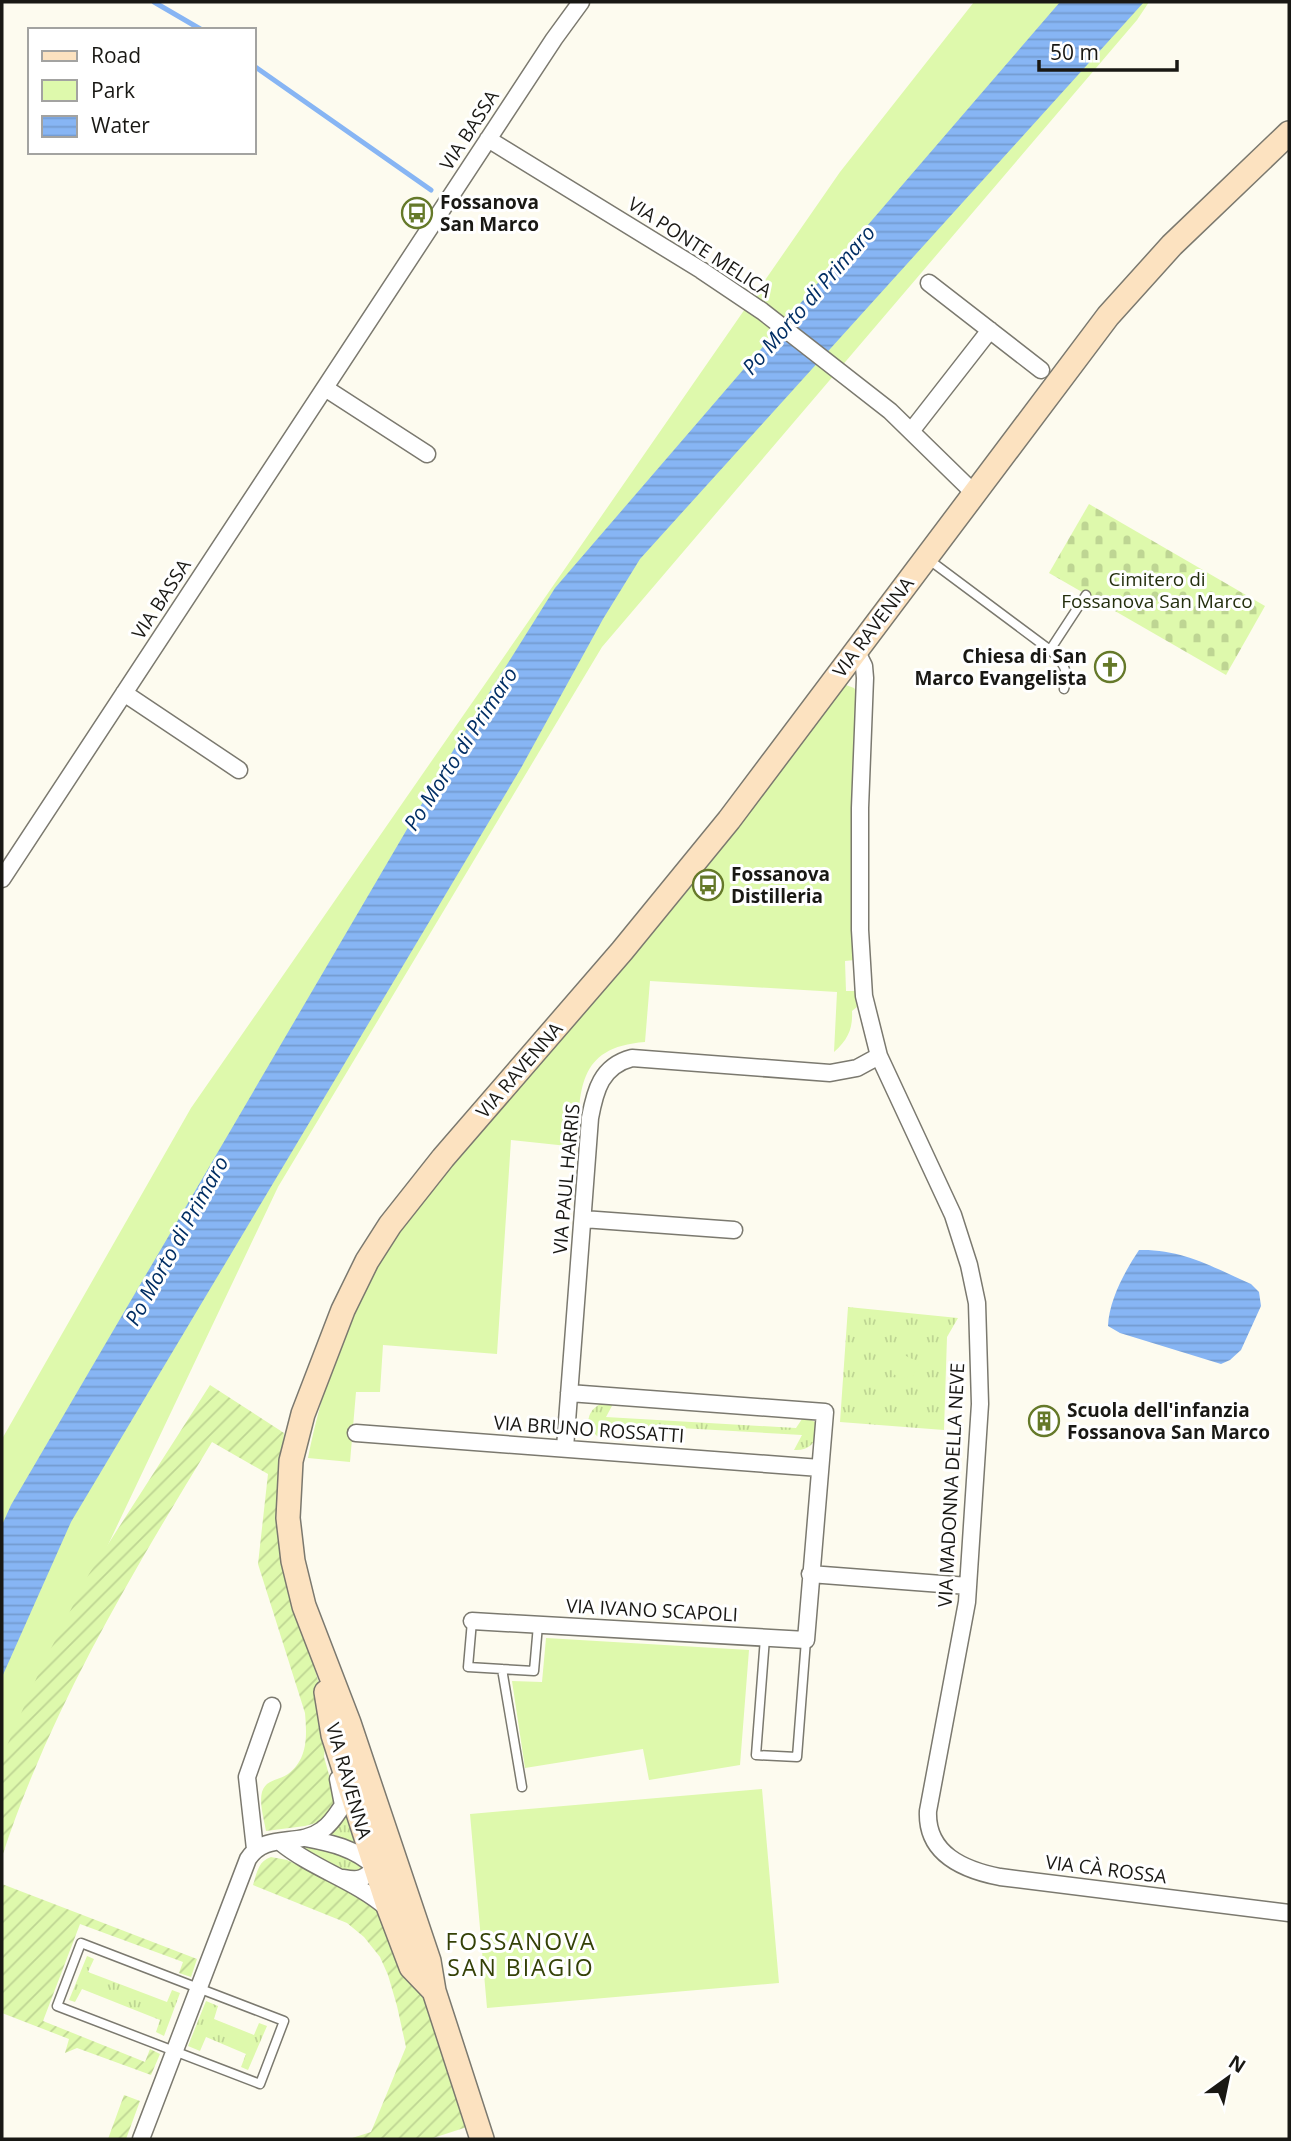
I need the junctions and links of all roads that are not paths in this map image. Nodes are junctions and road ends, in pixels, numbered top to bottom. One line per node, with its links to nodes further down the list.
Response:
1 (581, 2): 3 (street, VIA BASSA)
2 (1289, 133): 10 (main road, VIA RAVENNA)
3 (488, 139): 7 (street, VIA BASSA); 8 (street, VIA PONTE MELICA)
4 (929, 283): 5 (street)
5 (990, 330): 6 (street); 8 (street)
6 (1041, 370)
7 (325, 388): 9 (street); 16 (street, VIA BASSA)
8 (912, 430): 10 (street, VIA PONTE MELICA)
9 (427, 454)
10 (974, 493): 11 (main road, VIA RAVENNA)
11 (926, 557): 13 (main road, VIA RAVENNA); 14 (lane, VIA RAVENNA)
12 (1086, 595): 14 (lane)
13 (856, 650): 19 (street, VIA MADONNA DELLA NEVE); 32 (main road, VIA RAVENNA)
14 (1050, 650): 15 (lane, VIA RAVENNA)
15 (1064, 689)
16 (124, 693): 17 (street); 18 (street, VIA BASSA)
17 (239, 770)
18 (2, 879)
19 (879, 1056): 20 (street, VIA PAUL HARRIS); 27 (street, VIA MADONNA DELLA NEVE)
20 (583, 1219): 21 (street); 22 (street, VIA PAUL HARRIS)
21 (734, 1230)
22 (569, 1393): 24 (street, VIA PAUL HARRIS); 25 (street, VIA BRUNO ROSSATTI)
23 (356, 1433): 24 (street, VIA BRUNO ROSSATTI)
24 (565, 1448): 25 (street, VIA BRUNO ROSSATTI)
25 (820, 1468): 26 (street, VIA BRUNO ROSSATTI)
26 (810, 1574): 27 (street); 31 (street)
27 (968, 1586): 38 (street, VIA MADONNA DELLA NEVE)
28 (472, 1620): 29 (street, VIA IVANO SCAPOLI); 33 (lane, VIA IVANO SCAPOLI)
29 (538, 1625): 30 (street, VIA IVANO SCAPOLI); 33 (lane, VIA IVANO SCAPOLI)
30 (765, 1638): 31 (street, VIA IVANO SCAPOLI); 31 (lane)
31 (806, 1640)
32 (320, 1652): 35 (main road, VIA RAVENNA); 41 (main road, VIA RAVENNA)
33 (502, 1669): 36 (lane)
34 (272, 1706): 40 (street)
35 (332, 1735): 37 (street); 41 (main road, VIA RAVENNA)
36 (522, 1787)
37 (302, 1837): 39 (street); 41 (street)
38 (932, 1837): 44 (street, VIA CÀ ROSSA)
39 (280, 1842): 40 (street); 42 (street)
40 (255, 1849): 45 (street)
41 (385, 1863): 42 (street); 43 (main road, VIA RAVENNA); 46 (main road, VIA RAVENNA)
42 (334, 1875): 43 (street)
43 (388, 1909): 46 (main road, VIA RAVENNA)
44 (1289, 1913)
45 (199, 1988): 47 (street); 47 (lane); 47 (lane)
46 (434, 1991): 49 (main road, VIA RAVENNA)
47 (175, 2051): 48 (street)
48 (141, 2139)
49 (482, 2139)

